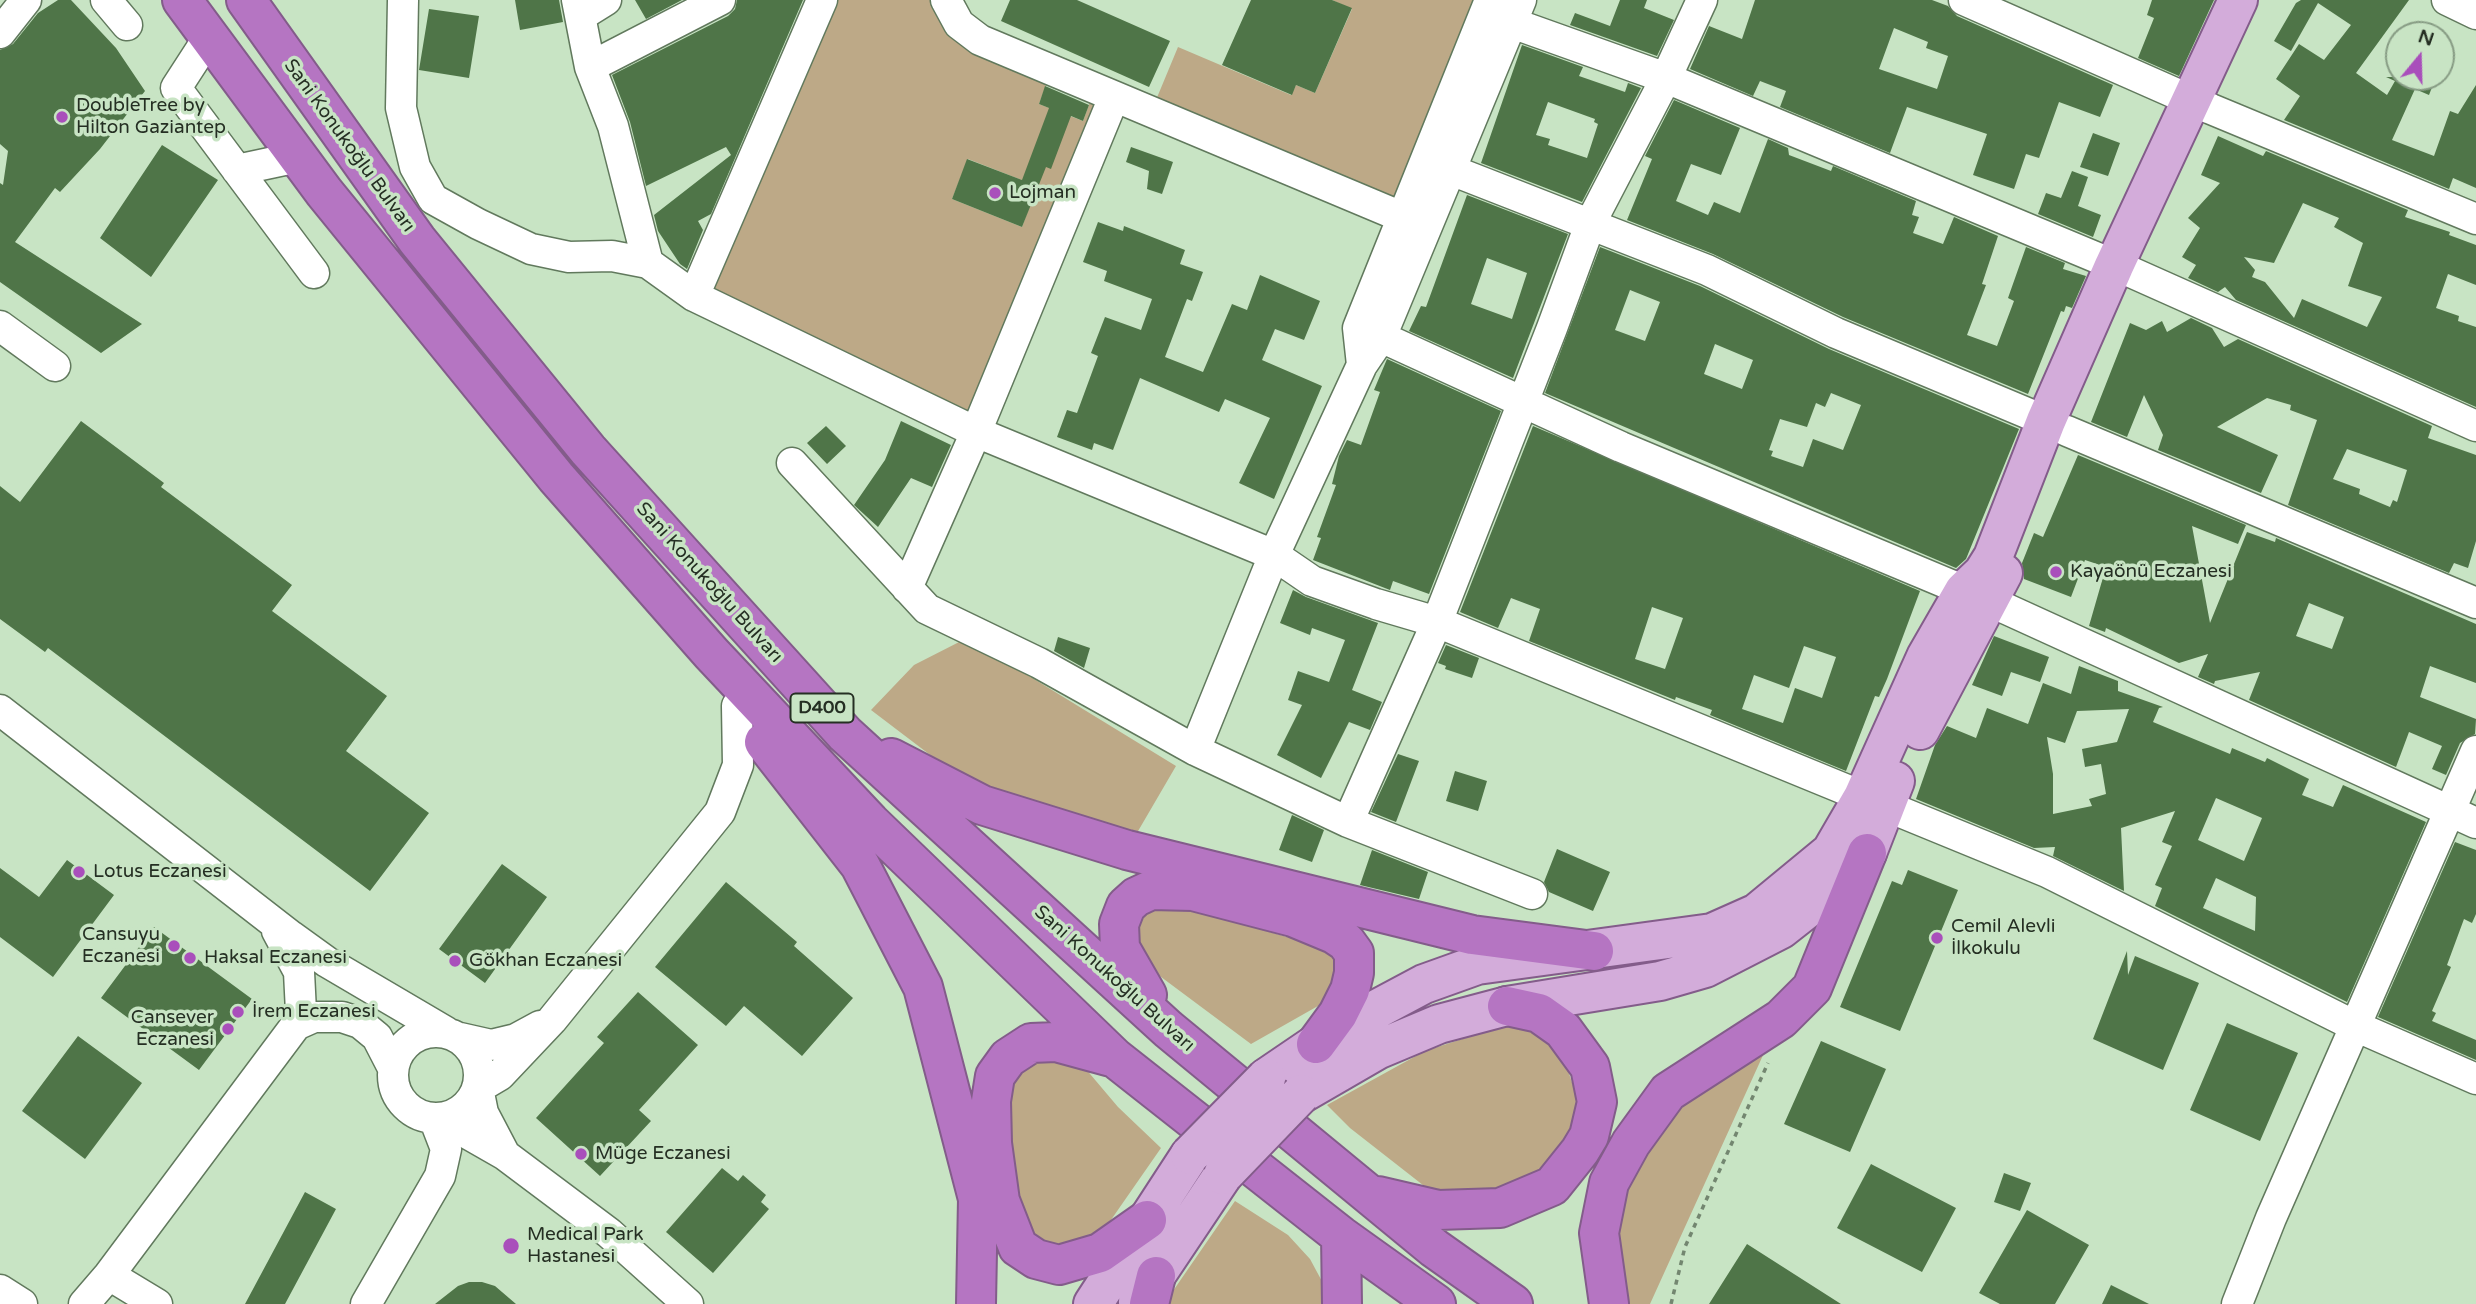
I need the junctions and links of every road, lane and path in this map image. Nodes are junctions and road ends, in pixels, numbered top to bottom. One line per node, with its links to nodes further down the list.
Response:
1 (26, 0): 19 (street)
2 (106, 0): 18 (street)
3 (182, 0): 20 (highway, D400)
4 (246, 0): 52 (highway, Sani Konukoğlu Bulvarı / D400)
5 (402, 0): 31 (street)
6 (720, 0): 21 (street)
7 (821, 0): 34 (street)
8 (946, 0): 23 (street)
9 (1490, 0): 28 (street)
10 (1702, 0): 22 (street)
11 (1964, 0): 24 (street)
12 (2238, 0): 24 (main road)
13 (2262, 0): 24 (main road)
14 (2447, 0): 17 (street)
15 (588, 5): 21 (street)
16 (1516, 12): 22 (street); 27 (street)
17 (2476, 14)
18 (127, 26)
19 (0, 33)
20 (209, 37): 25 (highway, D400); 26 (street)
21 (590, 67): 31 (street)
22 (1666, 78): 30 (street); 32 (street)
23 (1114, 97): 28 (street); 42 (street)
24 (2201, 104): 29 (street); 32 (main road)
25 (298, 157): 26 (street); 49 (highway, D400)
26 (237, 170): 33 (street)
27 (1451, 170): 30 (street); 36 (street)
28 (1402, 217): 37 (street)
29 (2476, 219)
30 (1591, 222): 39 (street); 40 (street)
31 (648, 263): 34 (street)
32 (2124, 270): 40 (main road); 41 (street)
33 (314, 273)
34 (694, 296): 42 (street)
35 (0, 326): 38 (street)
36 (1381, 337): 37 (street); 39 (street)
37 (1362, 365): 44 (street)
38 (55, 366)
39 (1523, 402): 46 (street); 48 (street)
40 (2057, 426): 46 (main road); 47 (street)
41 (2476, 426)
42 (976, 432): 44 (street); 45 (street)
43 (792, 463): 45 (street)
44 (1274, 555): 48 (street); 53 (street)
45 (907, 588): 53 (street)
46 (1977, 596): 55 (main road); 56 (street)
47 (2476, 603)
48 (1437, 622): 55 (street); 57 (street)
49 (711, 653): 50 (highway); 70 (highway, D400)
50 (737, 706): 63 (street); 87 (highway)
51 (0, 710): 60 (street)
52 (845, 734): 61 (highway); 66 (highway, Sani Konukoğlu Bulvarı / D400)
53 (1195, 750): 57 (street)
54 (2476, 751): 56 (street)
55 (1874, 801): 58 (main road); 61 (main road); 65 (street)
56 (2463, 817): 65 (street)
57 (1348, 822): 59 (street)
58 (1867, 853): 62 (main road); 92 (highway)
59 (1532, 894)
60 (272, 922): 64 (street); 67 (street)
61 (1594, 951): 68 (main road)
62 (1507, 1006): 76 (highway); 81 (main road, bridge)
63 (552, 1020): 67 (street); 73 (street)
64 (296, 1025): 71 (street); 79 (street)
65 (2355, 1026): 72 (street); 94 (street)
66 (1168, 1029): 68 (highway); 76 (highway, Sani Konukoğlu Bulvarı / D400)
67 (453, 1035): 71 (street); 73 (street)
68 (1316, 1044): 77 (main road, bridge)
69 (1771, 1057): 93 (path)
70 (1115, 1058): 77 (highway); 78 (highway, D400)
71 (393, 1068): 74 (street)
72 (2476, 1079)
73 (478, 1088): 74 (street); 75 (street)
74 (433, 1118): 75 (street); 85 (street)
75 (505, 1155): 86 (street)
76 (1368, 1194): 91 (highway, Sani Konukoğlu Bulvarı / D400)
77 (1147, 1220): 88 (main road)
78 (1340, 1236): 89 (highway); 90 (highway, D400)
79 (109, 1275): 83 (street); 84 (street)
80 (0, 1290): 82 (street)
81 (1147, 1295)
82 (22, 1304)
83 (84, 1304)
84 (158, 1304)
85 (366, 1304)
86 (688, 1304)
87 (976, 1304)
88 (1093, 1304)
89 (1342, 1304)
90 (1436, 1304)
91 (1513, 1304)
92 (1609, 1304)
93 (1671, 1304)
94 (2236, 1304)

